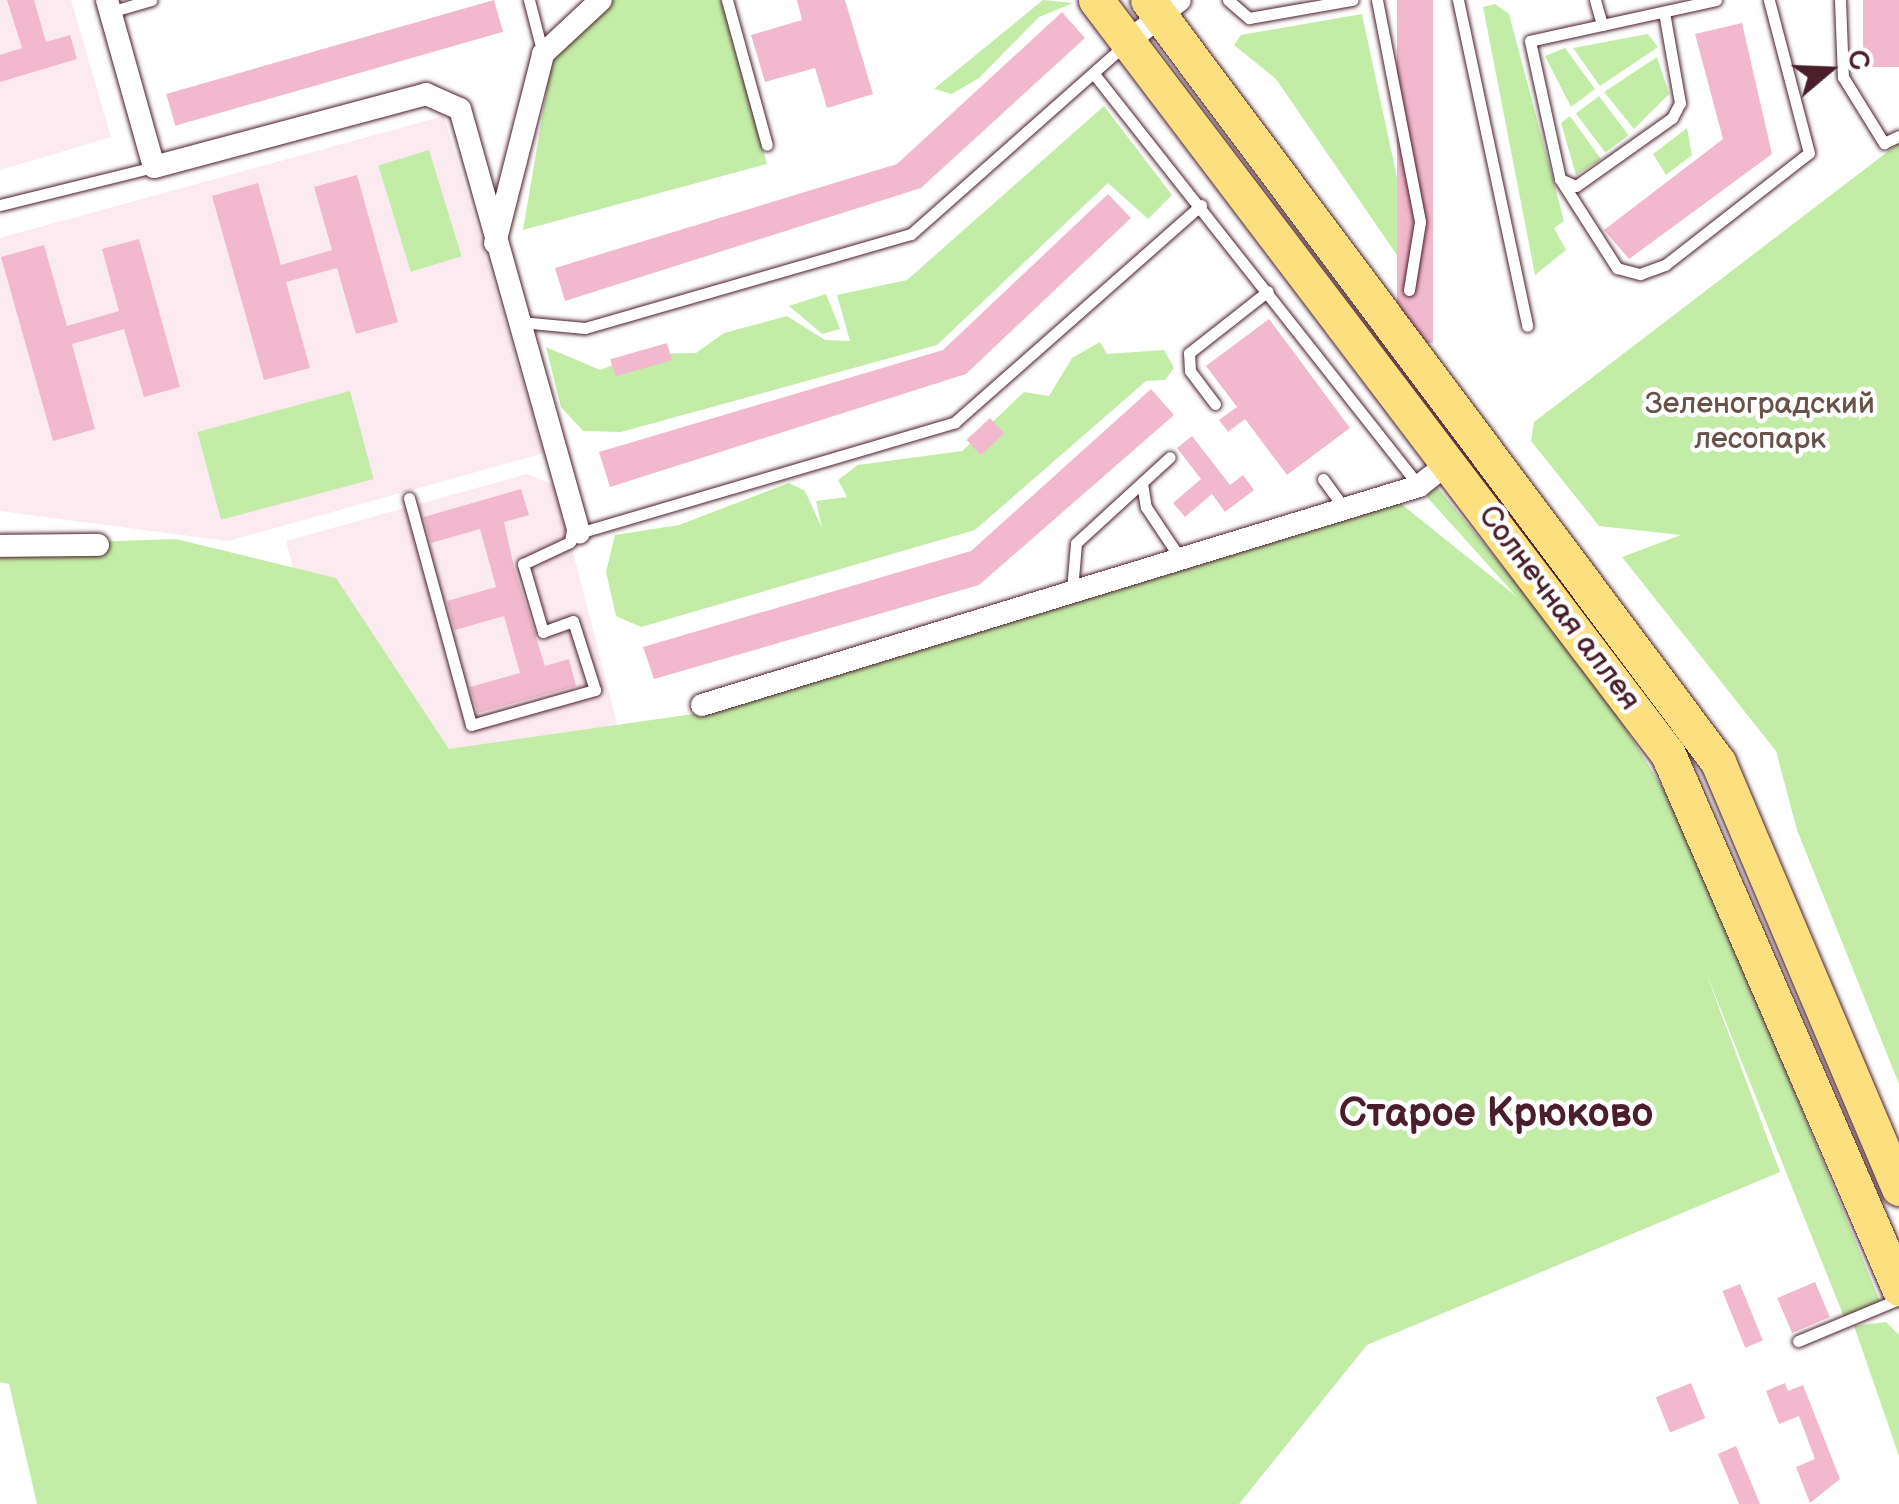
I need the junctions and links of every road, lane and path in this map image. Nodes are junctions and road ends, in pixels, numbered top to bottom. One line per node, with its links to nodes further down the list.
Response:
1 (150, 0): 15 (lane)
2 (528, 0): 19 (lane)
3 (602, 0): 19 (street)
4 (727, 0): 22 (lane)
5 (1096, 0): 18 (main road, Солнечная аллея)
6 (1228, 0): 7 (lane)
7 (1352, 0)
8 (1377, 0): 28 (lane)
9 (1458, 0): 31 (lane)
10 (1595, 0): 17 (lane)
11 (1716, 0): 16 (lane)
12 (1769, 0): 24 (lane)
13 (1840, 0): 21 (lane)
14 (1162, 5): 18 (street); 46 (main road, Солнечная аллея)
15 (108, 6): 23 (street)
16 (1664, 12): 17 (lane); 24 (lane)
17 (1602, 25): 24 (lane)
18 (1128, 41): 20 (lane); 34 (main road, Солнечная аллея)
19 (542, 54): 27 (street)
20 (1094, 74): 25 (lane); 30 (lane)
21 (1899, 136)
22 (767, 145)
23 (154, 168): 26 (lane); 27 (street)
24 (1560, 179)
25 (1201, 204): 29 (lane); 40 (lane)
26 (0, 205)
27 (493, 251): 30 (street)
28 (1409, 290)
29 (1268, 291): 32 (lane); 37 (lane)
30 (514, 321): 40 (street)
31 (1527, 326)
32 (1215, 404)
33 (1170, 457): 36 (lane)
34 (1450, 462): 37 (street); 47 (main road, Солнечная аллея)
35 (1322, 479): 39 (lane)
36 (1142, 483): 43 (lane); 44 (lane)
37 (1419, 486): 39 (street)
38 (409, 498): 40 (lane)
39 (1344, 508): 43 (street)
40 (577, 524)
41 (98, 545): 42 (street)
42 (0, 546)
43 (1180, 558): 44 (street)
44 (1072, 590): 45 (street)
45 (702, 705)
46 (1899, 1188)
47 (1899, 1288)
48 (1899, 1299): 49 (lane)
49 (1798, 1340)

